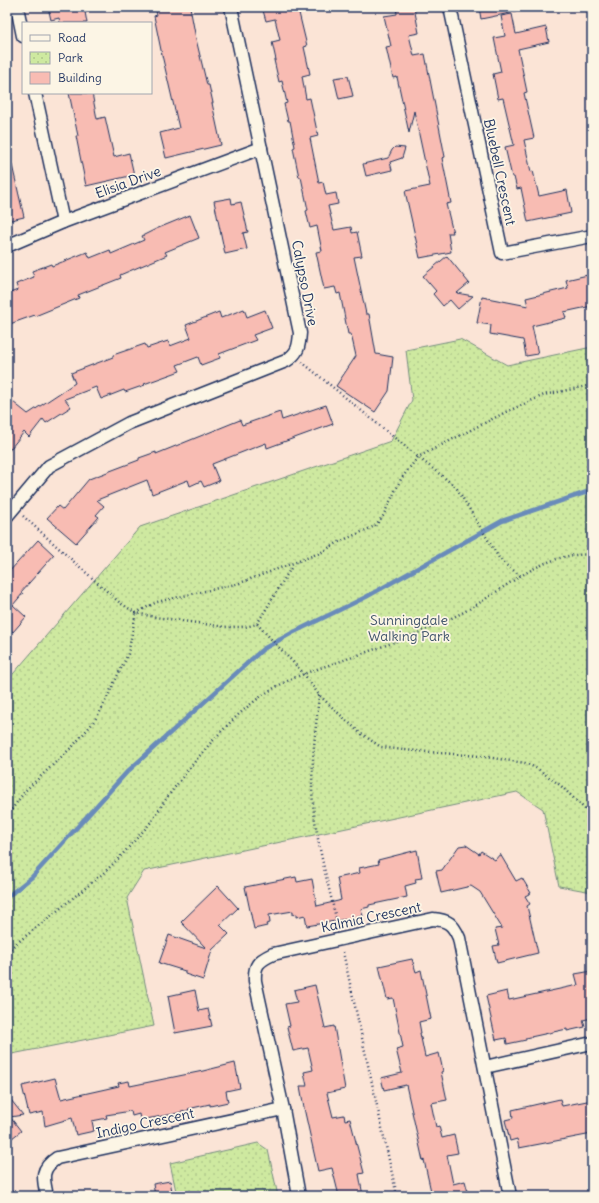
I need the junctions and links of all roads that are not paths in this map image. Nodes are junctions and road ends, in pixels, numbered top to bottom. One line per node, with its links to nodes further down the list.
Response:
1 (17, 7): 4 (street)
2 (231, 7): 6 (street, Calypso Drive)
3 (450, 7): 8 (street, Bluebell Crescent)
4 (22, 31)
5 (35, 94): 7 (street)
6 (261, 148): 7 (street, Elisia Drive); 10 (street, Calypso Drive)
7 (63, 222): 9 (street, Elisia Drive)
8 (592, 236)
9 (7, 246)
10 (10, 512)
11 (592, 1043): 12 (street)
12 (485, 1067): 13 (street, Kalmia Crescent); 16 (street, Kalmia Crescent)
13 (283, 1109): 14 (street, Indigo Crescent); 15 (street, Kalmia Crescent)
14 (47, 1196)
15 (299, 1196)
16 (510, 1196)

